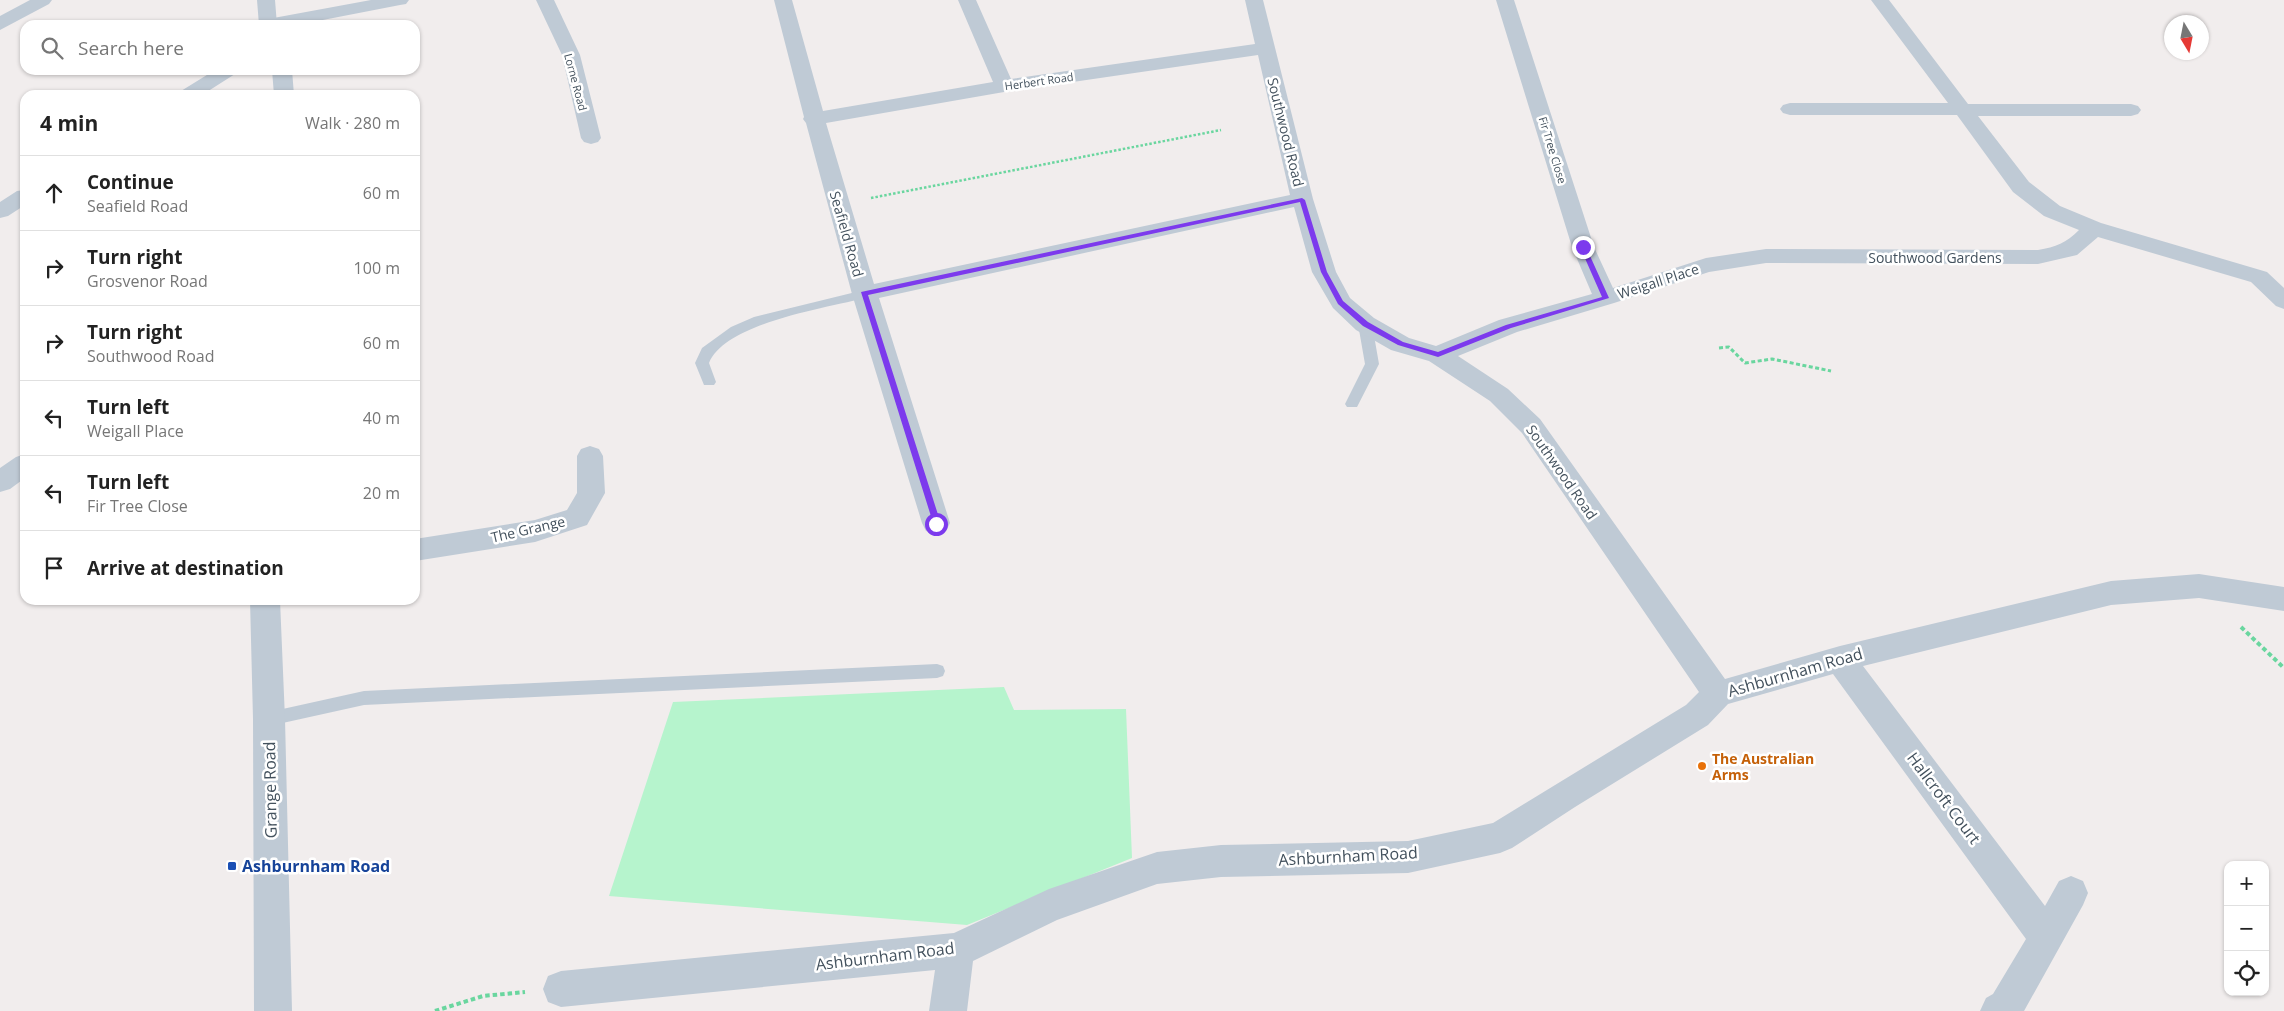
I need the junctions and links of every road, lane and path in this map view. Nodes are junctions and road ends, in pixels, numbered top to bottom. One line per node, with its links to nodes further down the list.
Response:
1 (43, 0): 12 (street)
2 (266, 0): 10 (street)
3 (400, 0): 11 (street)
4 (545, 0): 24 (street, Lorne Road)
5 (783, 0): 22 (street, Seafield Road)
6 (967, 0): 16 (street)
7 (1254, 0): 13 (street, Southwood Road)
8 (1505, 0): 34 (street, Fir Tree Close)
9 (1880, 0): 20 (street)
10 (268, 20)
11 (294, 20)
12 (0, 24)
13 (1265, 48): 16 (street, Herbert Road); 26 (street, Southwood Road)
14 (220, 75): 17 (street)
15 (282, 75): 18 (street)
16 (1004, 86): 22 (street, Herbert Road)
17 (196, 90)
18 (284, 90)
19 (1790, 109): 20 (street)
20 (1962, 110): 21 (street); 29 (street)
21 (2131, 110)
22 (814, 119): 27 (street, Seafield Road)
23 (1221, 130): 27 (path)
24 (591, 138)
25 (20, 199): 28 (street)
26 (1302, 200): 33 (street); 36 (street, Southwood Road)
27 (838, 205): 33 (street, Seafield Road)
28 (0, 211)
29 (2093, 228): 30 (street, Southwood Gardens); 32 (street)
30 (1766, 256): 34 (street, Weigall Place)
31 (2284, 271): 32 (street)
32 (2259, 277): 35 (street)
33 (864, 294): 40 (lane); 45 (street, Seafield Road)
34 (1606, 298): 38 (street, Weigall Place)
35 (2284, 301)
36 (1365, 324): 38 (street, Southwood Road); 41 (lane)
37 (1719, 348): 39 (path)
38 (1438, 355): 51 (street, Southwood Road)
39 (1831, 372)
40 (709, 382)
41 (1352, 404)
42 (590, 456): 46 (street, The Grange)
43 (20, 468): 44 (street)
44 (0, 482)
45 (936, 524)
46 (420, 549)
47 (2284, 599): 49 (street, Ashburnham Road)
48 (265, 605): 52 (street, Grange Road)
49 (1840, 659): 51 (street, Ashburnham Road); 54 (street, Hallcroft Court)
50 (937, 670): 52 (lane)
51 (1718, 694): 55 (street, Ashburnham Road)
52 (269, 719): 57 (street, Grange Road)
53 (2071, 893): 54 (street)
54 (2047, 938): 60 (street)
55 (956, 950): 56 (street, Ashburnham Road); 59 (street)
56 (561, 989): 58 (path)
57 (273, 1011)
58 (435, 1011)
59 (948, 1011)
60 (1999, 1011)

